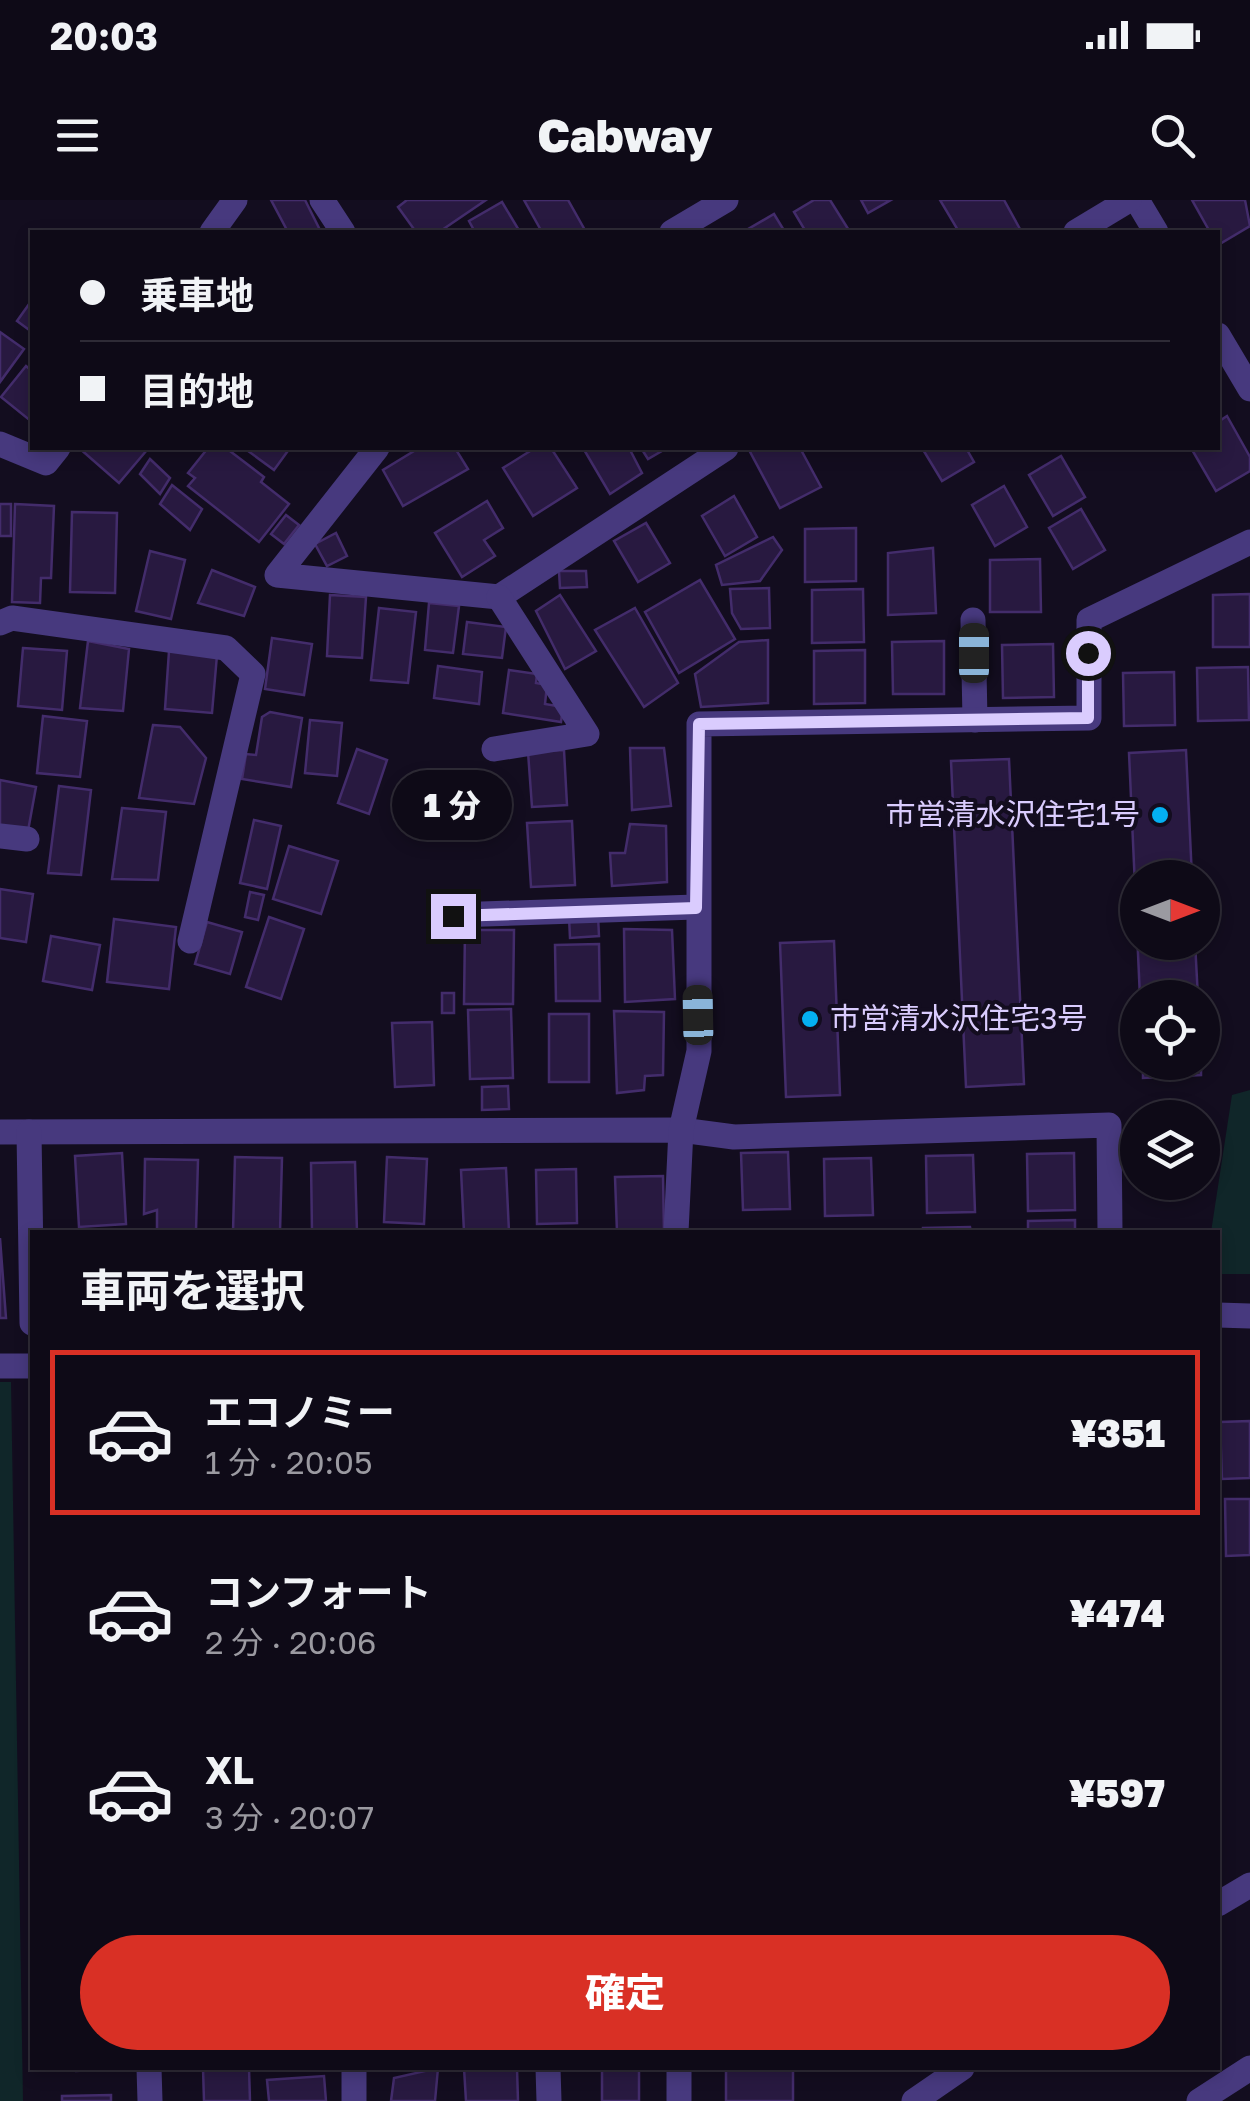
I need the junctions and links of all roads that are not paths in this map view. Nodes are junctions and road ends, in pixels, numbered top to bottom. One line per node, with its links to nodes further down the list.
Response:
1 (236, 200): 6 (street)
2 (322, 200): 7 (street)
3 (726, 200): 8 (street)
4 (1129, 200): 9 (street)
5 (1136, 200): 10 (street)
6 (214, 230)
7 (341, 230)
8 (675, 230)
9 (1079, 230)
10 (1155, 230)
11 (1220, 337): 12 (street)
12 (1249, 384)
13 (0, 444): 14 (street)
14 (56, 450)
15 (375, 450): 18 (street)
16 (723, 450): 18 (street)
17 (1250, 542): 21 (street)
18 (498, 597): 22 (street)
19 (974, 620): 21 (street)
20 (0, 623): 27 (street)
21 (974, 720): 25 (street)
22 (494, 749)
23 (0, 836): 24 (street)
24 (27, 839)
25 (696, 908): 26 (street); 28 (street)
26 (453, 916)
27 (190, 941)
28 (680, 1130): 30 (street); 32 (street); 33 (street)
29 (0, 1132): 30 (street)
30 (29, 1132): 31 (street)
31 (31, 1230)
32 (676, 1230)
33 (1110, 1230)
34 (1220, 1315): 35 (street)
35 (1250, 1316)
36 (0, 1366): 37 (street)
37 (30, 1366)
38 (1250, 1885): 39 (street)
39 (1220, 1903)
40 (1250, 2068): 51 (street)
41 (150, 2070): 46 (street)
42 (354, 2070): 47 (street)
43 (548, 2070): 48 (street)
44 (679, 2070): 49 (street)
45 (959, 2070): 50 (street)
46 (150, 2101)
47 (354, 2101)
48 (548, 2101)
49 (680, 2101)
50 (914, 2101)
51 (1199, 2101)

